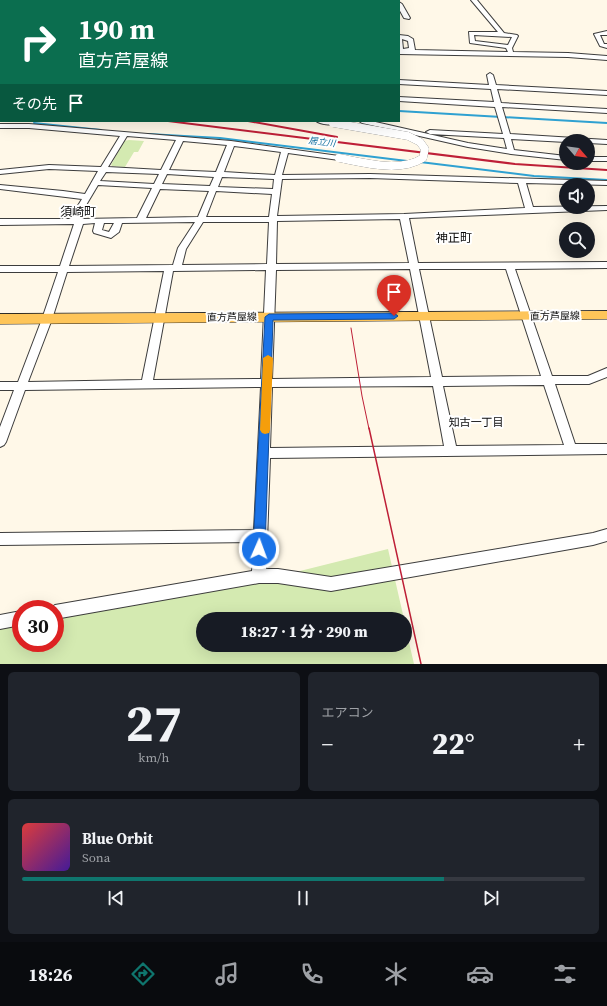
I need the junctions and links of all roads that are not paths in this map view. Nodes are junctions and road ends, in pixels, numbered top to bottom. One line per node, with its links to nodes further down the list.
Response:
1 (474, 0): 5 (street)
2 (400, 6): 3 (street)
3 (407, 18)
4 (607, 33): 6 (street)
5 (502, 34): 7 (street); 7 (street)
6 (607, 46)
7 (509, 47): 9 (street)
8 (400, 51): 9 (street)
9 (511, 54): 10 (street)
10 (607, 58)
11 (490, 75): 13 (street)
12 (400, 82): 13 (street)
13 (493, 87): 14 (street); 16 (street)
14 (607, 93)
15 (400, 99): 16 (street)
16 (499, 105): 17 (street); 23 (street)
17 (607, 111)
18 (326, 122): 27 (street, bridge)
19 (373, 123): 21 (street)
20 (0, 126): 22 (street)
21 (408, 132): 23 (street); 28 (street)
22 (124, 135): 24 (street); 32 (street)
23 (507, 136): 25 (street); 28 (street)
24 (180, 139): 26 (street); 34 (street)
25 (607, 142)
26 (231, 143): 27 (street); 35 (street)
27 (285, 150): 36 (street)
28 (511, 152): 29 (street)
29 (559, 157)
30 (595, 159): 31 (street)
31 (607, 159)
32 (104, 169): 33 (street); 34 (street); 38 (street)
33 (0, 172)
34 (165, 172): 35 (street); 41 (street)
35 (220, 175): 36 (street); 42 (street)
36 (278, 177): 37 (street); 43 (street)
37 (521, 180): 39 (street); 46 (street)
38 (95, 183): 41 (street); 44 (street)
39 (607, 183)
40 (0, 187): 44 (street)
41 (158, 187): 42 (street); 51 (street)
42 (214, 189): 43 (street); 49 (street)
43 (276, 192): 48 (street)
44 (86, 197): 53 (street)
45 (607, 208): 46 (street)
46 (530, 210): 47 (street)
47 (404, 216): 48 (street); 58 (street)
48 (273, 219): 49 (street); 57 (street)
49 (201, 220): 51 (street); 60 (street)
50 (120, 221): 51 (street); 54 (street); 54 (street)
51 (140, 221)
52 (0, 222): 53 (street)
53 (79, 222): 54 (street); 59 (street)
54 (100, 222)
55 (607, 265): 56 (street)
56 (510, 266): 58 (street); 64 (street)
57 (270, 267): 58 (street); 60 (street); 65 (street)
58 (414, 267): 63 (street)
59 (64, 268): 60 (street); 61 (street); 68 (street)
60 (173, 268): 66 (street)
61 (0, 269)
62 (607, 315): 64 (main road, 直方芦屋線)
63 (424, 316): 64 (main road, 直方芦屋線); 65 (main road, 直方芦屋線); 71 (street)
64 (527, 316): 70 (street)
65 (269, 317): 66 (main road, 直方芦屋線); 73 (street)
66 (160, 318): 68 (main road, 直方芦屋線); 72 (street)
67 (0, 319): 68 (main road, 直方芦屋線)
68 (47, 319): 75 (street)
69 (607, 372): 70 (street)
70 (548, 381): 71 (street); 77 (street)
71 (437, 382): 73 (street); 79 (street)
72 (147, 384): 73 (street); 75 (street)
73 (267, 384): 80 (street)
74 (0, 386): 75 (street)
75 (21, 386): 76 (street)
76 (0, 442)
77 (571, 449): 78 (street); 79 (street)
78 (607, 449)
79 (451, 450): 80 (street)
80 (264, 453): 82 (street)
81 (607, 534): 84 (street)
82 (260, 536): 83 (street); 84 (street)
83 (0, 539)
84 (259, 576): 85 (street)
85 (64, 610)
86 (12, 620): 87 (street)
87 (0, 622)

